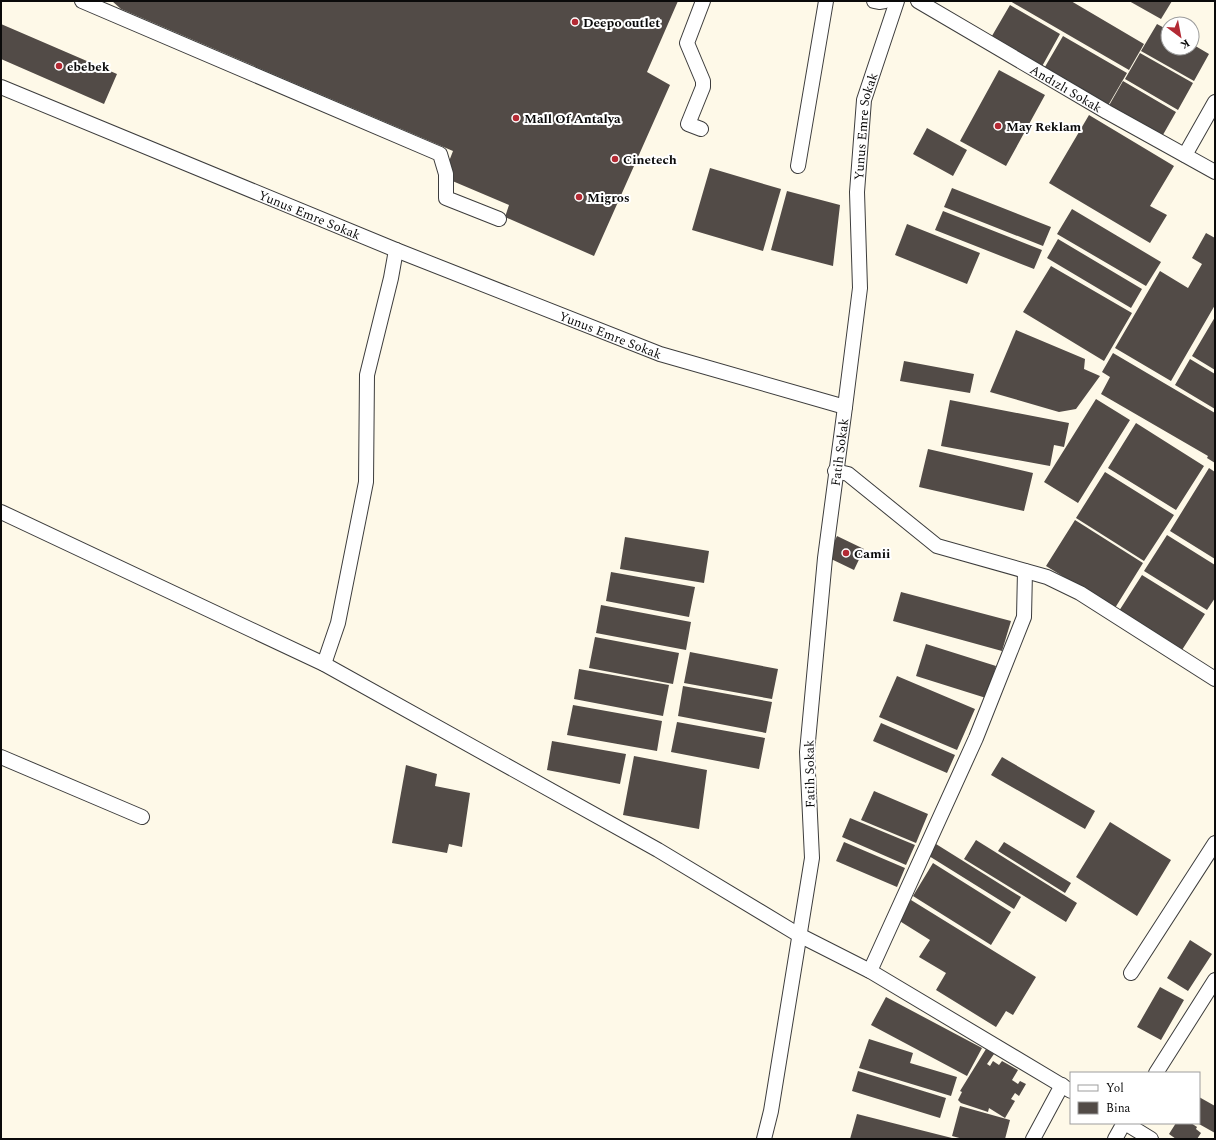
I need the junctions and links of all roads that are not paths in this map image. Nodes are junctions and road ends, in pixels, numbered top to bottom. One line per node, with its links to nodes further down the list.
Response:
1 (82, 1): 14 (street)
2 (704, 1): 10 (street)
3 (826, 1): 12 (street)
4 (874, 1): 5 (street)
5 (885, 1)
6 (896, 1): 16 (street, Yunus Emre Sokak)
7 (918, 1): 11 (street, Andızlı Sokak)
8 (1, 87): 15 (street, Yunus Emre Sokak)
9 (1215, 102): 11 (street)
10 (701, 129)
11 (1185, 155): 13 (street, Andızlı Sokak)
12 (798, 166)
13 (1215, 172)
14 (499, 219)
15 (396, 250): 16 (street, Yunus Emre Sokak); 20 (street)
16 (845, 407): 17 (street, Fatih Sokak)
17 (835, 471): 19 (street); 25 (street, Fatih Sokak)
18 (1, 512): 20 (street)
19 (1025, 571): 21 (street); 26 (street)
20 (324, 664): 25 (street)
21 (1215, 679)
22 (1, 757): 23 (street)
23 (142, 817)
24 (1215, 843): 27 (street)
25 (799, 935): 26 (street); 33 (street, Fatih Sokak)
26 (870, 971): 30 (street)
27 (1131, 973)
28 (1215, 980): 29 (street)
29 (1157, 1072)
30 (1067, 1088): 34 (street)
31 (1124, 1124): 35 (street)
32 (1127, 1124): 36 (street)
33 (764, 1139)
34 (1033, 1139)
35 (1115, 1139)
36 (1151, 1139)

